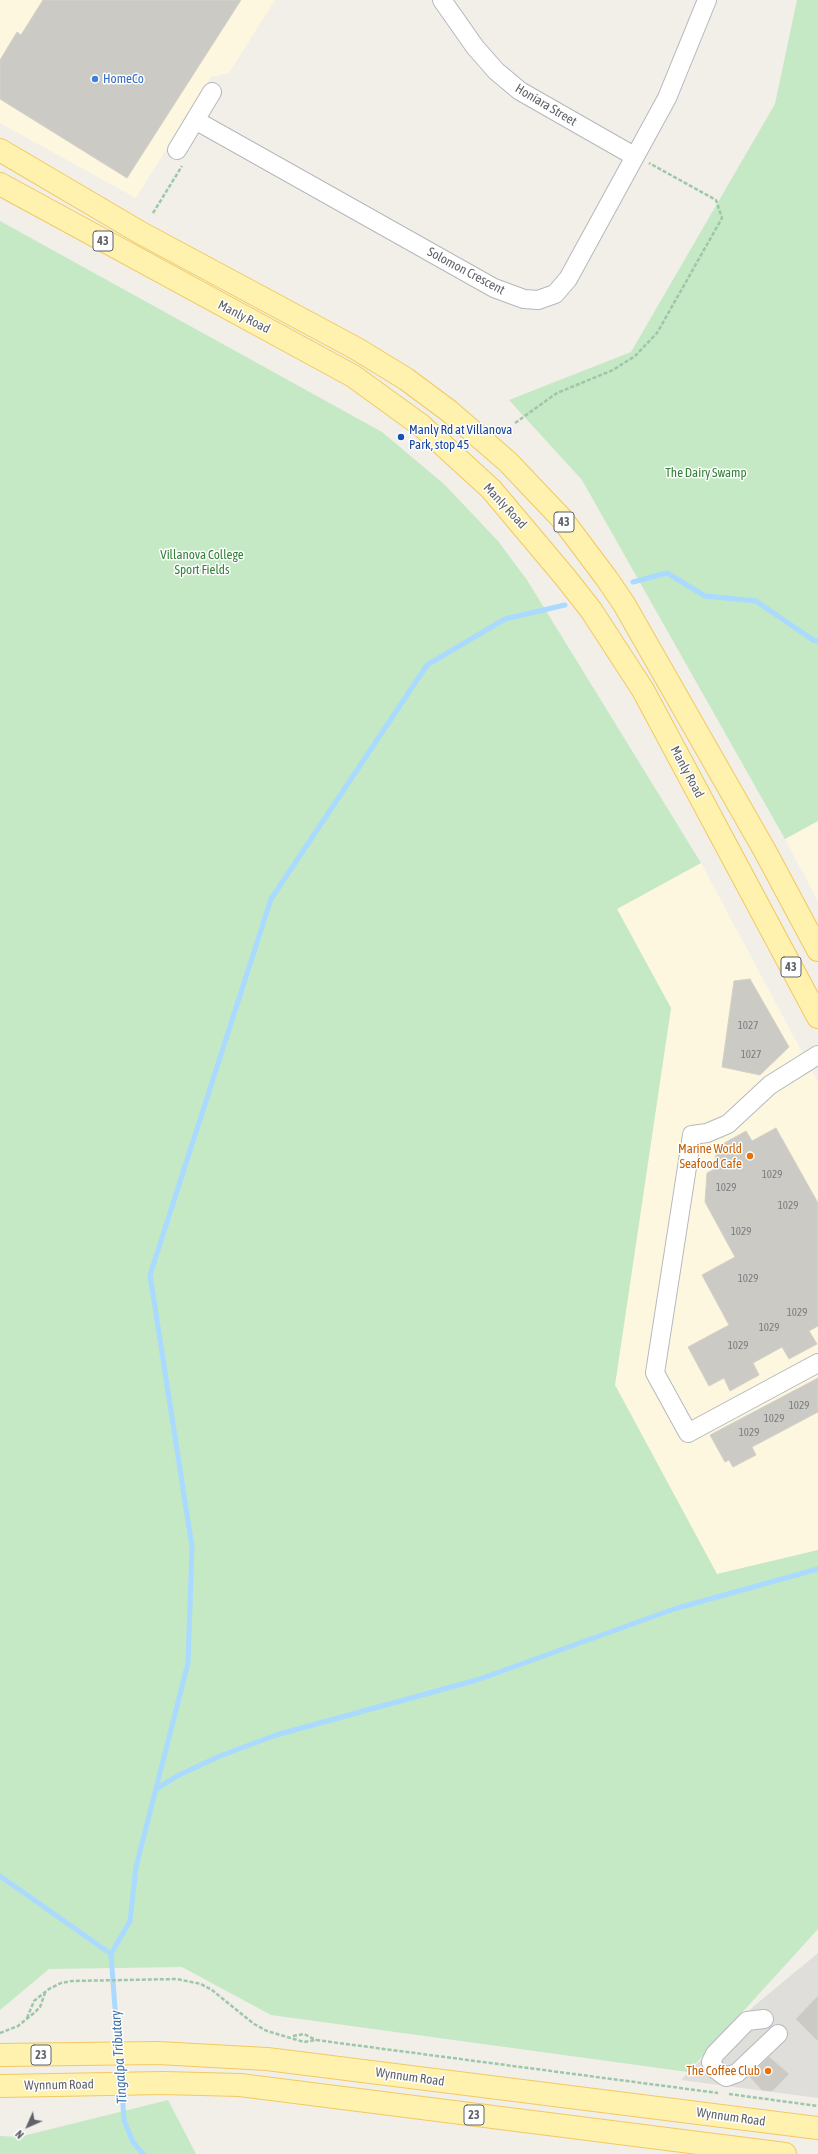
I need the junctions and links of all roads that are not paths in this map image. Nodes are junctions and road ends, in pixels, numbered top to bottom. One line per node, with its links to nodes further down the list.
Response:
1 (442, 0): 7 (street, Honiara Street)
2 (707, 0): 7 (street, Solomon Crescent)
3 (212, 92): 4 (street)
4 (196, 120): 6 (street); 7 (street, Solomon Crescent)
5 (0, 150): 9 (main road, Manly Road / 43)
6 (182, 155)
7 (634, 156)
8 (0, 184): 10 (main road, Manly Road / 43)
9 (818, 950)
10 (818, 1017)
11 (818, 1055): 12 (street)
12 (818, 1363)
13 (764, 2019): 14 (street)
14 (778, 2034)
15 (0, 2055): 17 (main road, Wynnum Road / 23)
16 (0, 2086): 18 (main road, Wynnum Road / 23)
17 (818, 2128)
18 (785, 2154)

